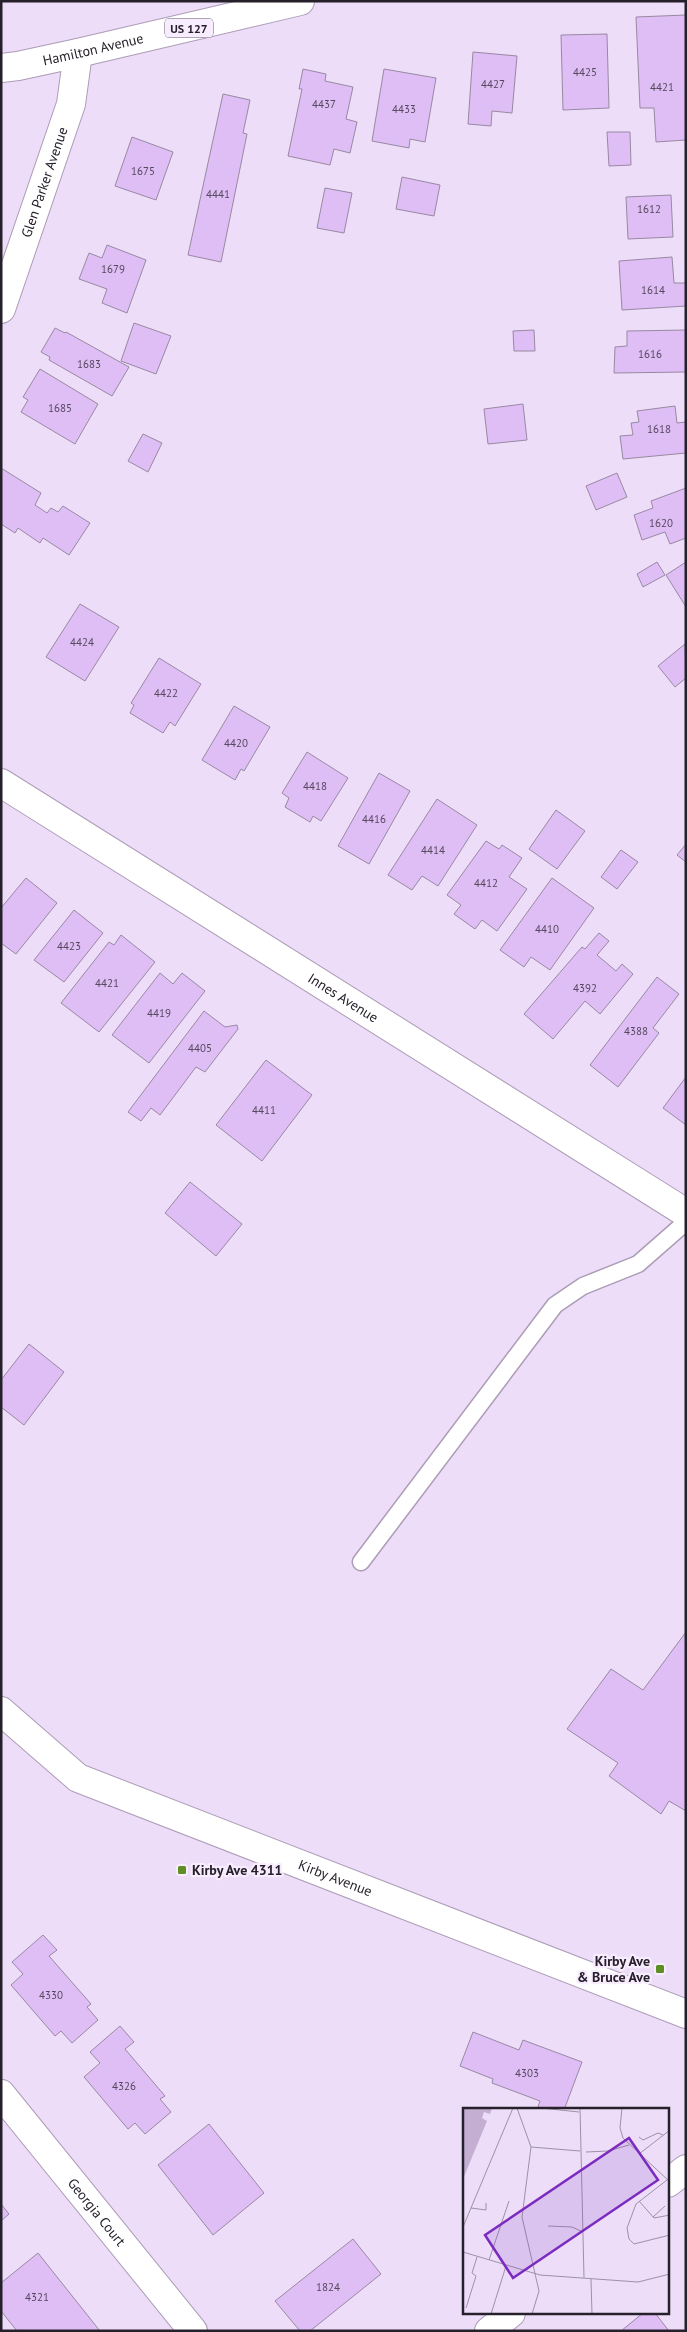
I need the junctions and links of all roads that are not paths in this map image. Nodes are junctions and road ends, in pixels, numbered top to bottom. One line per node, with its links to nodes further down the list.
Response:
1 (300, 1): 2 (street, Hamilton Avenue / US 127)
2 (256, 7): 3 (street, Hamilton Avenue / US 127)
3 (78, 53): 4 (street, Hamilton Avenue / US 127); 5 (street, Glen Parker Avenue)
4 (1, 68)
5 (1, 309)
6 (1, 783): 7 (street, Innes Avenue)
7 (686, 1213)
8 (686, 1222): 9 (lane)
9 (361, 1562)
10 (1, 1711): 11 (street, Kirby Avenue)
11 (686, 2014)
12 (1, 2094): 15 (street, Georgia Court)
13 (686, 2169): 14 (street)
14 (670, 2181)
15 (194, 2331)

